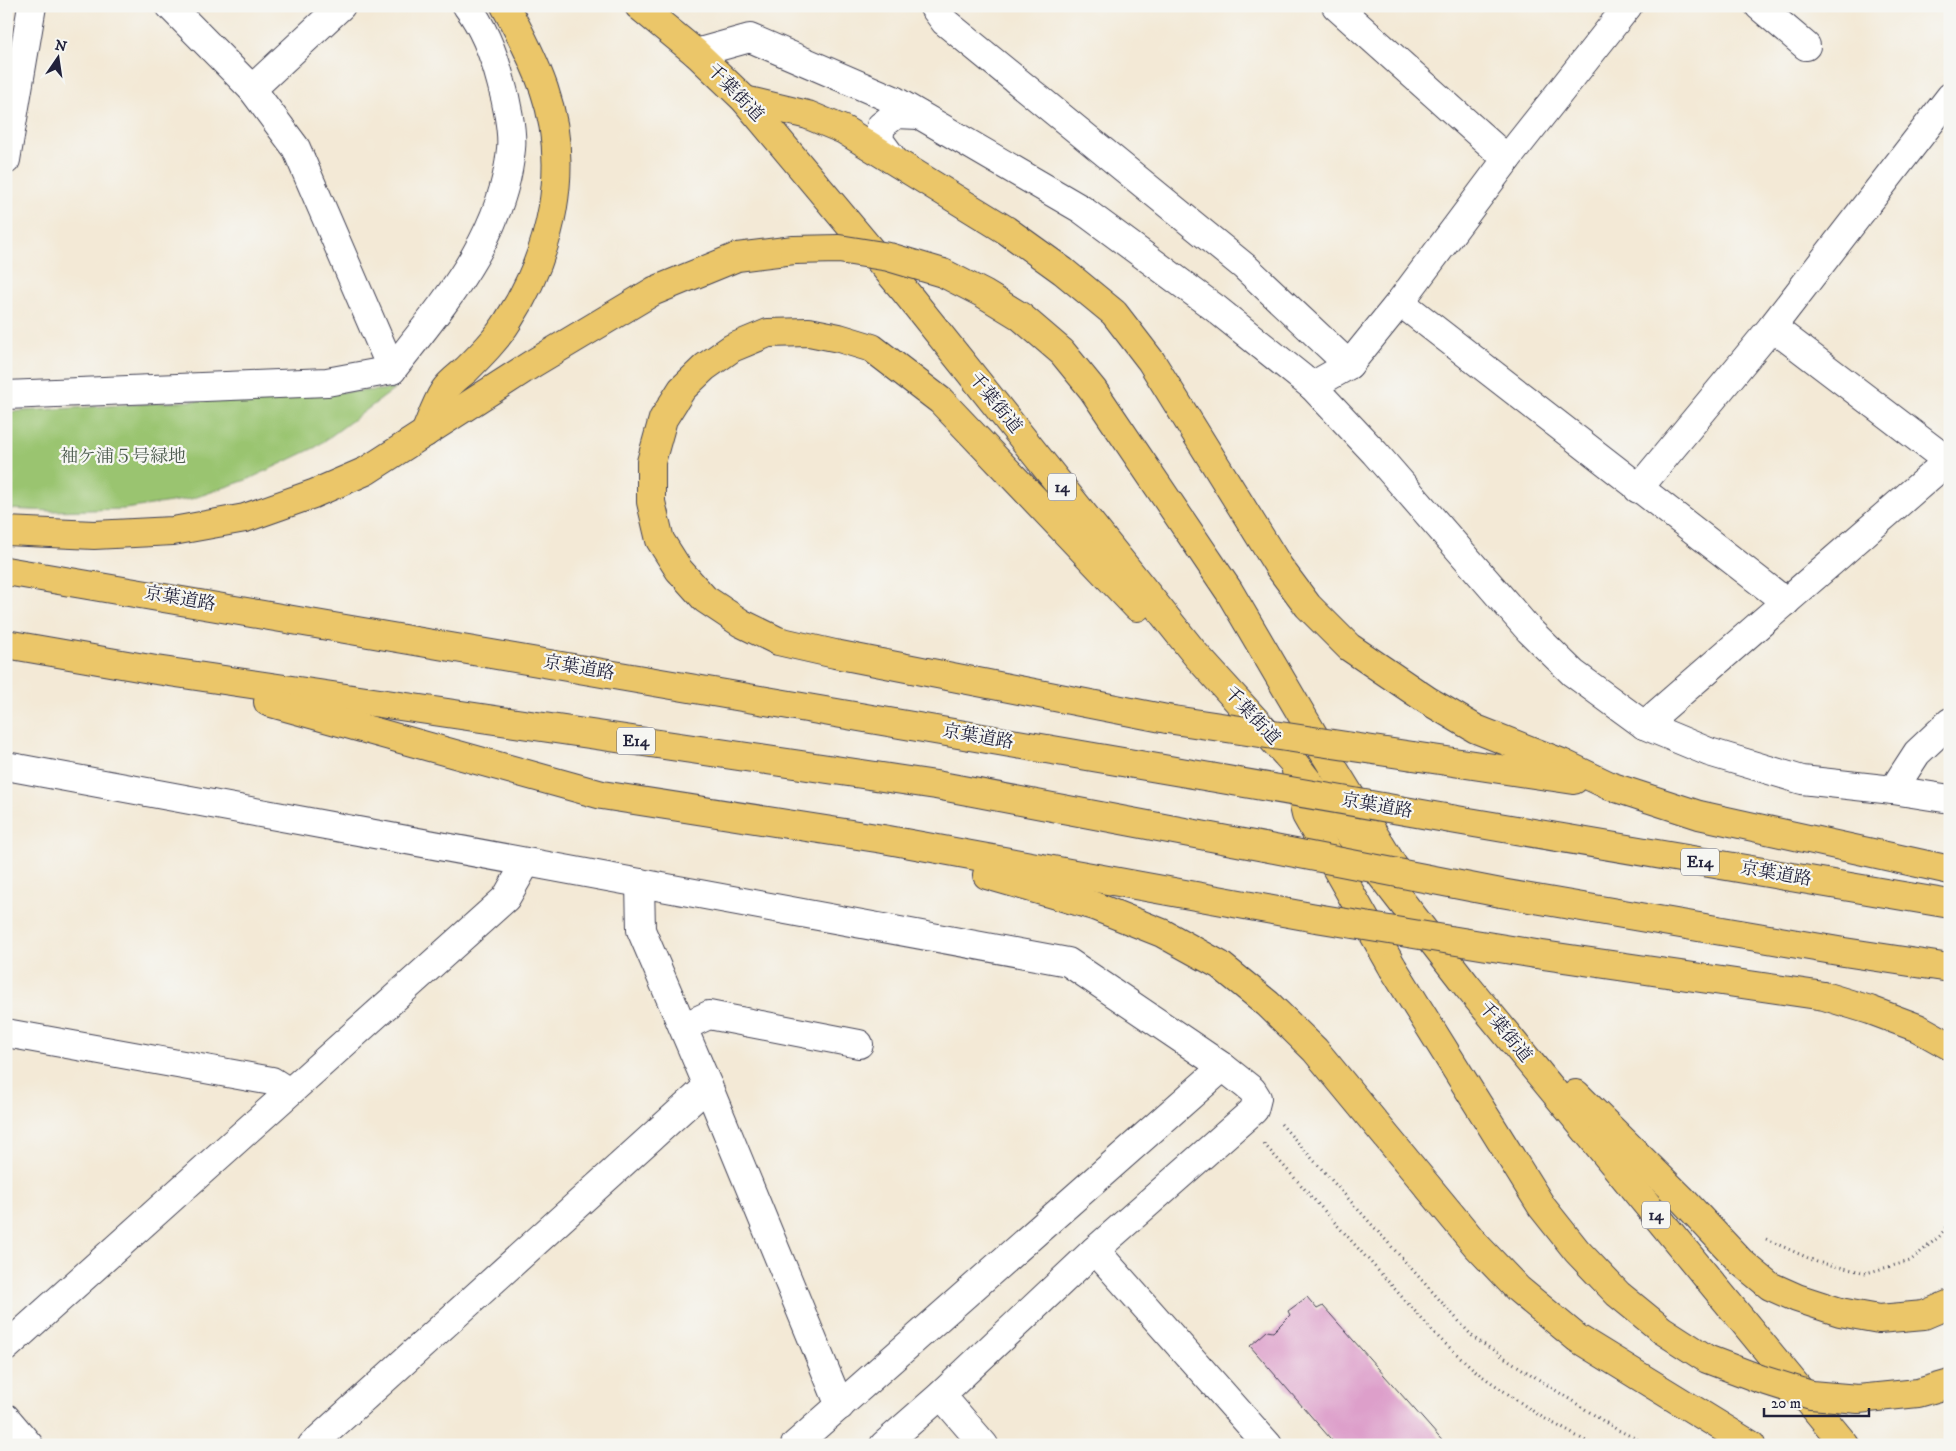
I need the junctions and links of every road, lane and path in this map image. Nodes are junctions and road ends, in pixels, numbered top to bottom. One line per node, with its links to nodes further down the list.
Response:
1 (32, 6): 19 (street)
2 (170, 6): 13 (street)
3 (340, 6): 13 (street)
4 (467, 6): 23 (street)
5 (505, 6): 26 (highway)
6 (638, 6): 12 (highway, 千葉街道 / 14)
7 (1336, 6): 18 (street)
8 (1628, 6): 18 (street)
9 (1759, 6): 11 (street)
10 (946, 11): 22 (street)
11 (1806, 46)
12 (696, 53): 15 (highway, 千葉街道 / 14); 16 (street)
13 (252, 89): 23 (street)
14 (1950, 97): 21 (street)
15 (744, 100): 17 (highway); 33 (highway, 千葉街道 / 14)
16 (919, 115): 17 (street); 24 (street)
17 (892, 159): 39 (highway)
18 (1507, 159): 20 (street)
19 (6, 160)
20 (1400, 302): 22 (street); 28 (street)
21 (1772, 327): 27 (street); 28 (street)
22 (1348, 365): 24 (street)
23 (392, 370): 25 (street)
24 (1312, 386): 36 (street)
25 (6, 395)
26 (425, 433): 29 (highway); 48 (highway, bridge)
27 (1949, 460): 31 (street)
28 (1638, 488): 31 (street)
29 (6, 531)
30 (6, 571): 46 (highway, 京葉道路 / E14, bridge)
31 (1786, 602): 36 (street)
32 (6, 644): 34 (highway, E14)
33 (1196, 655): 37 (highway, 千葉街道 / 14); 39 (highway, bridge)
34 (156, 670): 42 (highway); 47 (highway, E14, bridge)
35 (1950, 722): 40 (street)
36 (1644, 725): 40 (street)
37 (1294, 763): 48 (highway, 千葉街道 / 14); 63 (highway, bridge)
38 (6, 766): 43 (street)
39 (1610, 786): 44 (highway)
40 (1893, 790): 41 (street)
41 (1950, 799)
42 (883, 839): 52 (highway, bridge); 75 (highway)
43 (526, 863): 45 (street); 55 (street)
44 (1950, 870)
45 (640, 884): 49 (street); 53 (street)
46 (1950, 904)
47 (1950, 968)
48 (1467, 986): 61 (highway); 76 (highway, 千葉街道 / 14)
49 (683, 1027): 51 (street); 54 (street)
50 (6, 1033): 55 (street)
51 (859, 1044)
52 (1950, 1046)
53 (1223, 1067): 60 (street); 65 (street)
54 (708, 1086): 65 (street); 68 (street)
55 (290, 1092): 62 (street)
56 (1273, 1128): 74 (path)
57 (1260, 1140): 73 (path)
58 (1950, 1220): 59 (path)
59 (1763, 1238)
60 (1095, 1250): 64 (street); 72 (street)
61 (1950, 1304)
62 (6, 1347)
63 (1950, 1384)
64 (941, 1395): 70 (street); 71 (street)
65 (840, 1406): 69 (street)
66 (6, 1418): 67 (street)
67 (29, 1445)
68 (312, 1445)
69 (796, 1445)
70 (884, 1445)
71 (984, 1445)
72 (1268, 1445)
73 (1593, 1445)
74 (1649, 1445)
75 (1751, 1445)
76 (1845, 1445)

